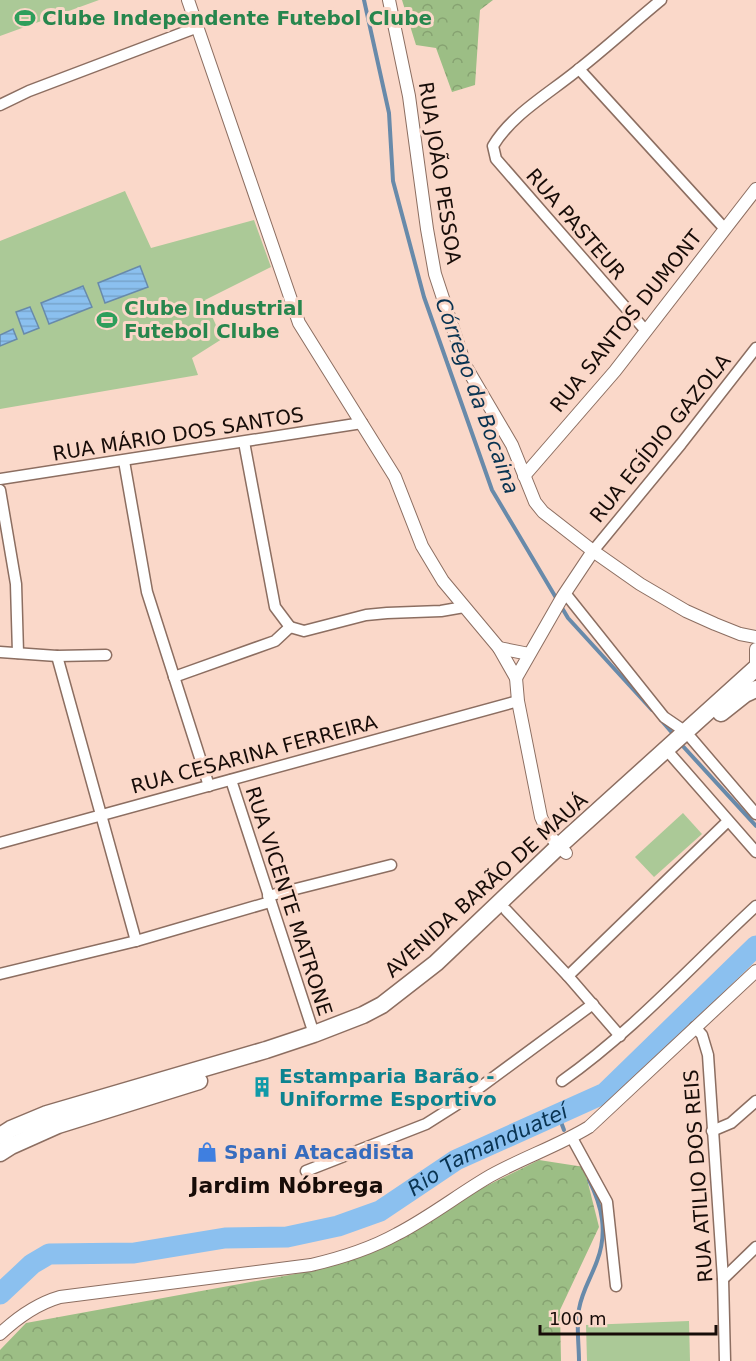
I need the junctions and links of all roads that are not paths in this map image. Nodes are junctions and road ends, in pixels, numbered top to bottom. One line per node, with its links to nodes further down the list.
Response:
1 (188, 0): 4 (street)
2 (388, 0): 14 (street, RUA JOÃO PESSOA)
3 (661, 0): 5 (street)
4 (198, 27): 6 (street); 11 (street)
5 (579, 69): 8 (street); 9 (street, RUA PASTEUR)
6 (0, 105)
7 (756, 189): 8 (street, RUA SANTOS DUMONT)
8 (725, 229): 9 (street, RUA SANTOS DUMONT)
9 (646, 331): 14 (street, RUA SANTOS DUMONT)
10 (756, 348): 17 (street, RUA EGÍDIO GAZOLA)
11 (362, 423): 12 (street, RUA MÁRIO DOS SANTOS); 19 (street)
12 (244, 442): 13 (street, RUA MÁRIO DOS SANTOS); 20 (street)
13 (124, 461): 15 (street, RUA MÁRIO DOS SANTOS); 30 (street)
14 (524, 476): 17 (street, RUA JOÃO PESSOA)
15 (0, 480)
16 (0, 490): 25 (street)
17 (592, 551): 18 (street); 21 (street, RUA JOÃO PESSOA)
18 (564, 595): 26 (street); 34 (street)
19 (464, 607): 20 (street); 22 (street)
20 (290, 627): 30 (street)
21 (756, 637)
22 (499, 648): 26 (street); 31 (street)
23 (756, 649): 29 (street)
24 (0, 652): 25 (street)
25 (18, 653): 27 (street)
26 (529, 654): 31 (street)
27 (57, 656): 28 (street); 39 (street)
28 (106, 656)
29 (756, 668): 34 (main road, AVENIDA BARÃO DE MAUÁ)
30 (174, 677): 37 (street)
31 (516, 678): 33 (street)
32 (752, 690): 34 (main road, AVENIDA BARÃO DE MAUÁ)
33 (518, 701): 36 (street, RUA CESARINA FERREIRA); 42 (street)
34 (686, 737): 35 (main road, AVENIDA BARÃO DE MAUÁ); 38 (street)
35 (671, 752): 40 (street); 42 (main road, AVENIDA BARÃO DE MAUÁ)
36 (231, 780): 37 (street, RUA CESARINA FERREIRA); 45 (street, RUA VICENTE MATRONE)
37 (209, 786): 39 (street, RUA CESARINA FERREIRA)
38 (755, 810)
39 (100, 815): 41 (street, RUA CESARINA FERREIRA); 48 (street)
40 (728, 821): 43 (street); 51 (street)
41 (0, 843)
42 (562, 850): 47 (main road, AVENIDA BARÃO DE MAUÁ); 54 (main road, AVENIDA BARÃO DE MAUÁ)
43 (756, 852)
44 (392, 865): 45 (street)
45 (269, 899): 48 (street); 54 (street, RUA VICENTE MATRONE)
46 (756, 906): 55 (street)
47 (506, 910): 51 (street); 61 (main road, AVENIDA BARÃO DE MAUÁ)
48 (136, 941): 50 (street)
49 (756, 971): 53 (street)
50 (0, 975)
51 (568, 976): 52 (street)
52 (593, 1004): 55 (street); 62 (street)
53 (695, 1027): 58 (street, RUA ATILIO DOS REIS); 60 (street)
54 (314, 1034): 59 (main road, AVENIDA BARÃO DE MAUÁ)
55 (620, 1036): 56 (street)
56 (562, 1081)
57 (756, 1101): 58 (street)
58 (712, 1131): 64 (street, RUA ATILIO DOS REIS)
59 (0, 1136)
60 (572, 1138): 65 (street); 66 (street)
61 (0, 1153)
62 (306, 1171)
63 (756, 1247): 64 (street)
64 (723, 1279): 67 (street, RUA ATILIO DOS REIS)
65 (616, 1286)
66 (0, 1334)
67 (725, 1361)

